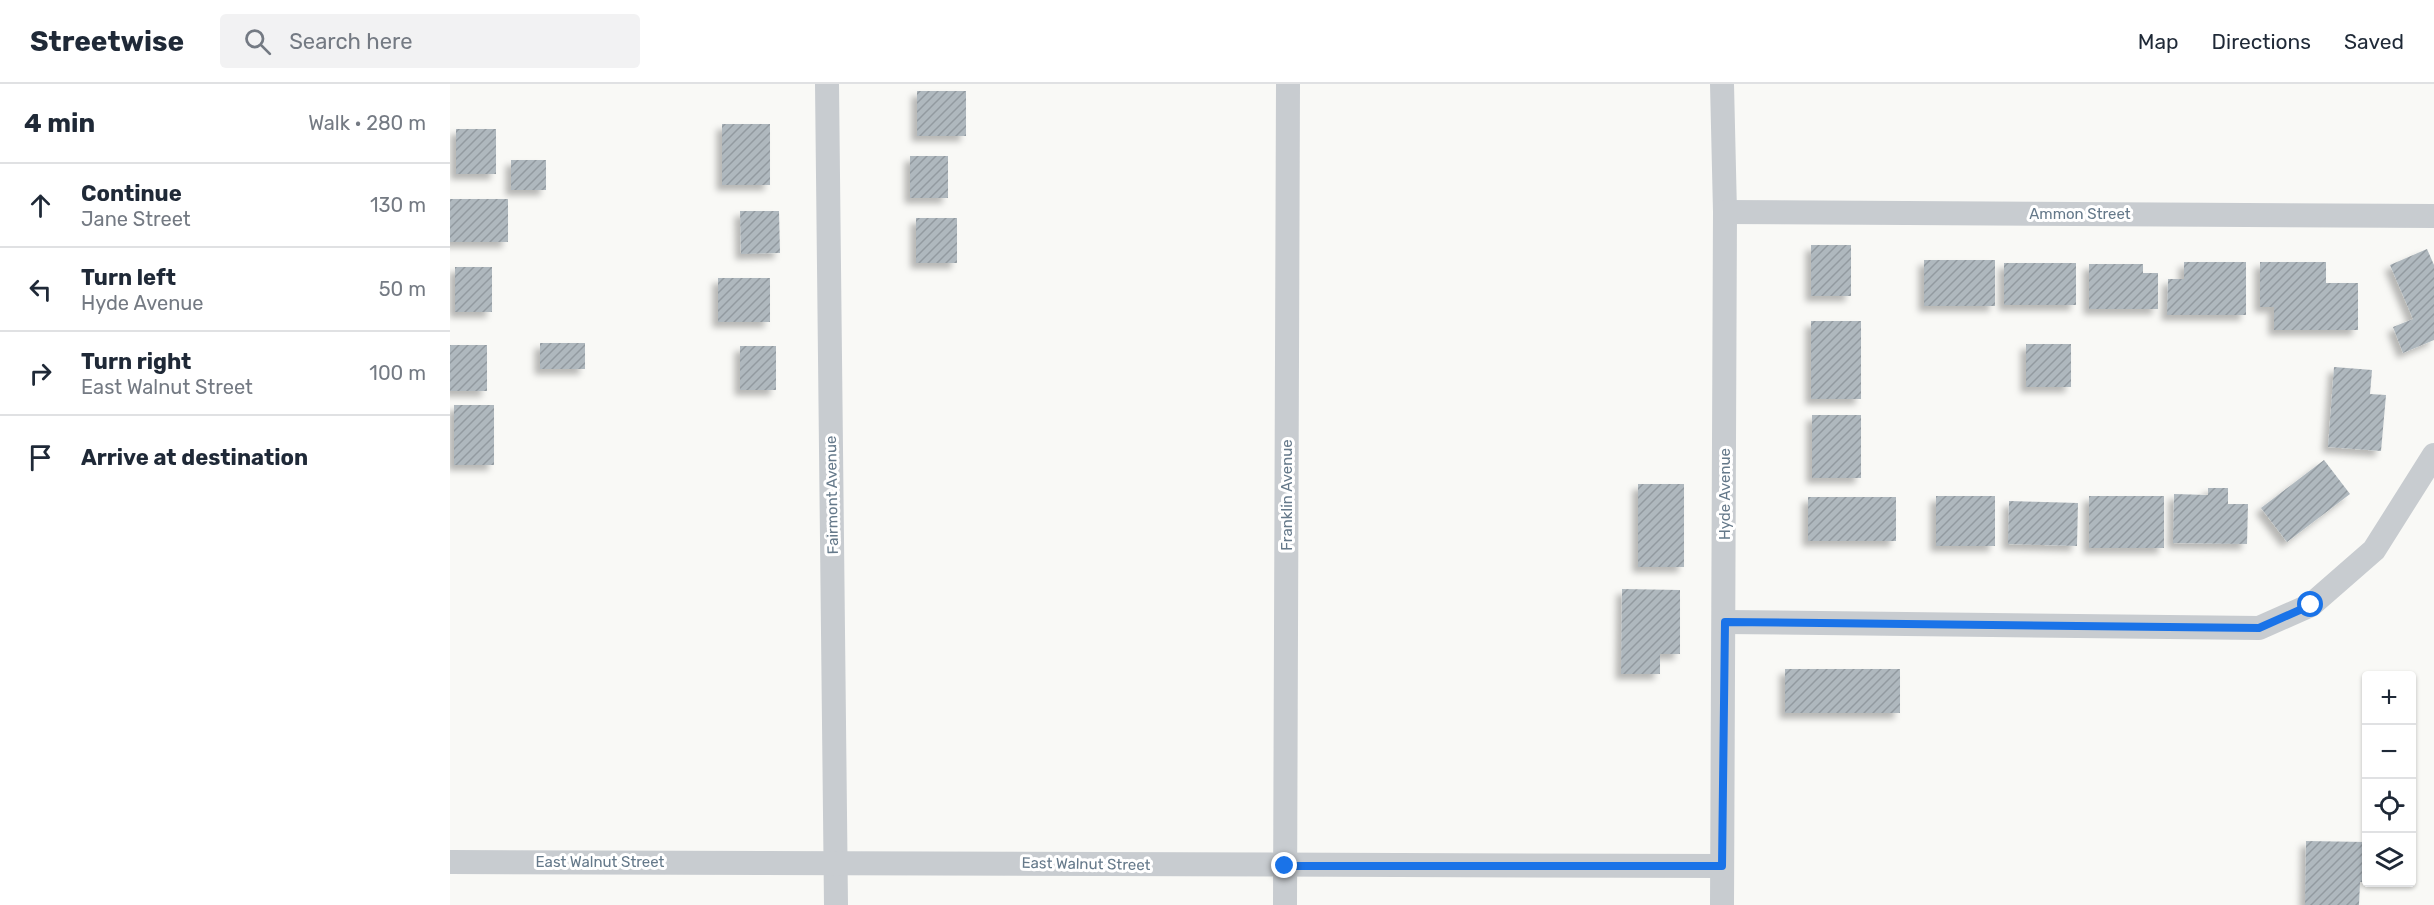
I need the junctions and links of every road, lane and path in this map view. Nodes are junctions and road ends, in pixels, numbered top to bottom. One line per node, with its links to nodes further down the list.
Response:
1 (826, 84): 9 (street, Fairmont Avenue)
2 (1288, 84): 10 (street, Franklin Avenue)
3 (1722, 84): 4 (street, Hyde Avenue)
4 (1725, 213): 5 (street, Ammon Street); 7 (street, Hyde Avenue)
5 (2434, 216)
6 (2434, 455): 7 (street)
7 (1725, 622): 11 (street, Hyde Avenue)
8 (450, 862): 9 (street, East Walnut Street)
9 (837, 862): 10 (street, East Walnut Street); 12 (street, Fairmont Avenue)
10 (1285, 866): 11 (street, East Walnut Street); 13 (street, Franklin Avenue)
11 (1722, 866): 14 (street, Hyde Avenue)
12 (836, 905)
13 (1285, 905)
14 (1722, 905)

